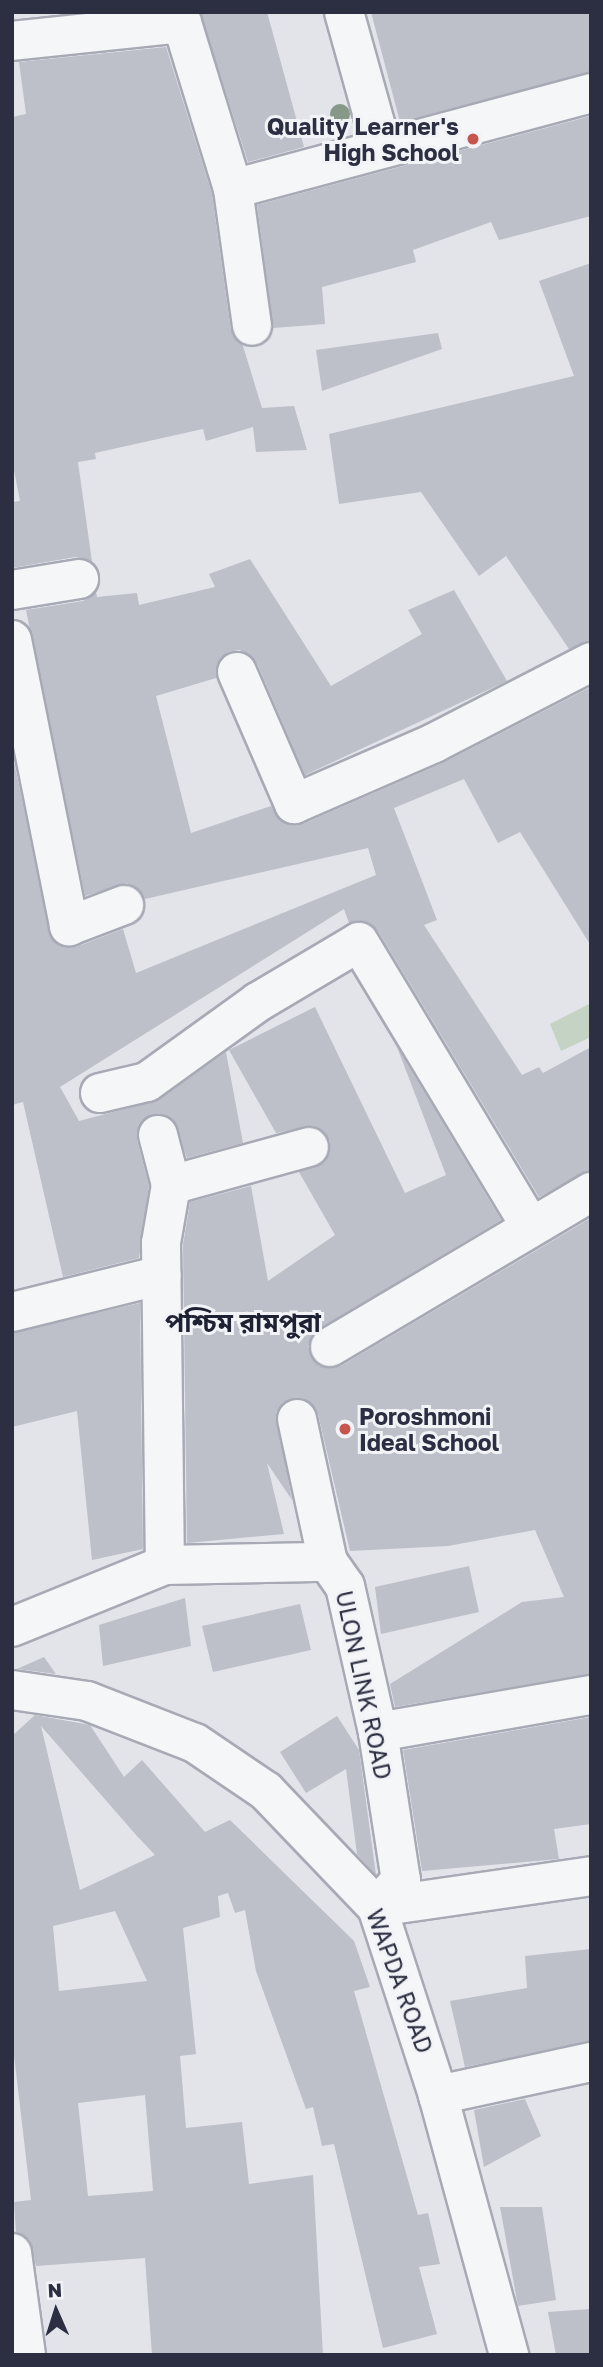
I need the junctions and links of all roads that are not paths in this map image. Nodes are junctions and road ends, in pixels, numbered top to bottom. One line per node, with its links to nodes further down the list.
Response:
1 (344, 12): 4 (street)
2 (12, 41): 5 (street)
3 (591, 93): 4 (street)
4 (382, 148): 5 (street)
5 (233, 188): 6 (street)
6 (252, 326)
7 (79, 579): 8 (street)
8 (12, 590)
9 (12, 640): 12 (street)
10 (591, 663): 11 (street)
11 (237, 672)
12 (124, 905)
13 (100, 1093): 18 (street)
14 (158, 1135): 16 (street)
15 (309, 1147): 16 (street)
16 (171, 1185): 19 (street)
17 (591, 1192): 18 (street)
18 (530, 1225): 21 (street)
19 (161, 1275): 20 (street); 24 (street)
20 (12, 1312)
21 (330, 1347)
22 (297, 1419): 23 (street, ULON LINK ROAD)
23 (328, 1562): 24 (street); 28 (street, ULON LINK ROAD)
24 (166, 1565): 25 (street)
25 (12, 1627)
26 (12, 1690): 30 (street, WAPDA ROAD)
27 (591, 1695): 28 (street)
28 (378, 1732): 30 (street, ULON LINK ROAD)
29 (591, 1876): 30 (street)
30 (377, 1907): 32 (street, WAPDA ROAD)
31 (591, 2062): 32 (street)
32 (438, 2095): 35 (street, WAPDA ROAD)
33 (12, 2253): 34 (street)
34 (26, 2355)
35 (509, 2355)

